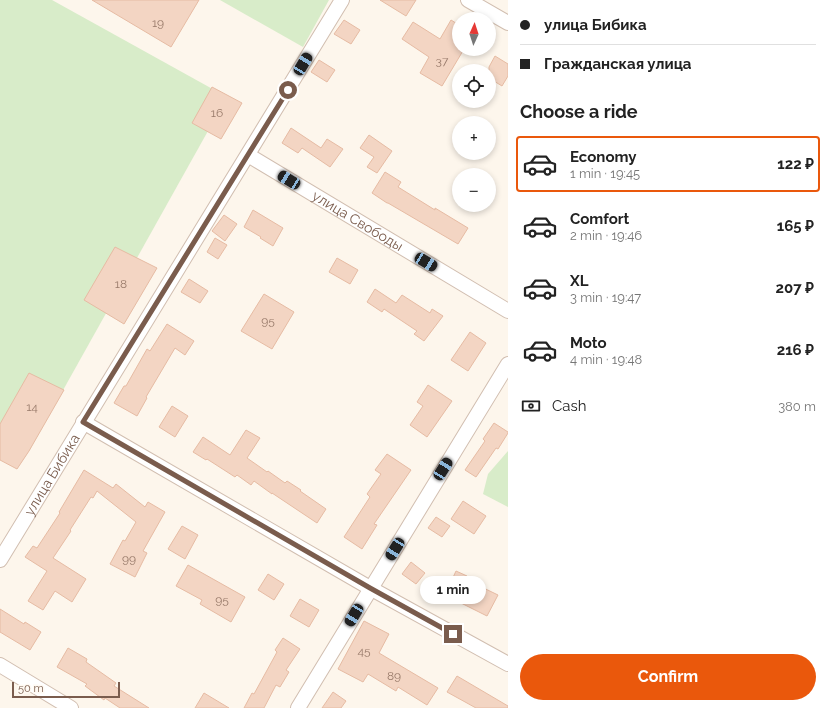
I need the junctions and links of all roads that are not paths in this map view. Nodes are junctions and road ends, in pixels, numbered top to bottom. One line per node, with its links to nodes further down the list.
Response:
1 (342, 0): 4 (street, улица Бибика)
2 (468, 0): 3 (street)
3 (508, 23)
4 (248, 155): 5 (street, улица Свободы); 7 (street, улица Бибика)
5 (508, 311)
6 (508, 364): 9 (street)
7 (83, 422): 8 (street, улица Бибика); 9 (street)
8 (0, 560)
9 (370, 588): 10 (street); 13 (street)
10 (508, 664)
11 (0, 665): 12 (street)
12 (71, 708)
13 (298, 708)

